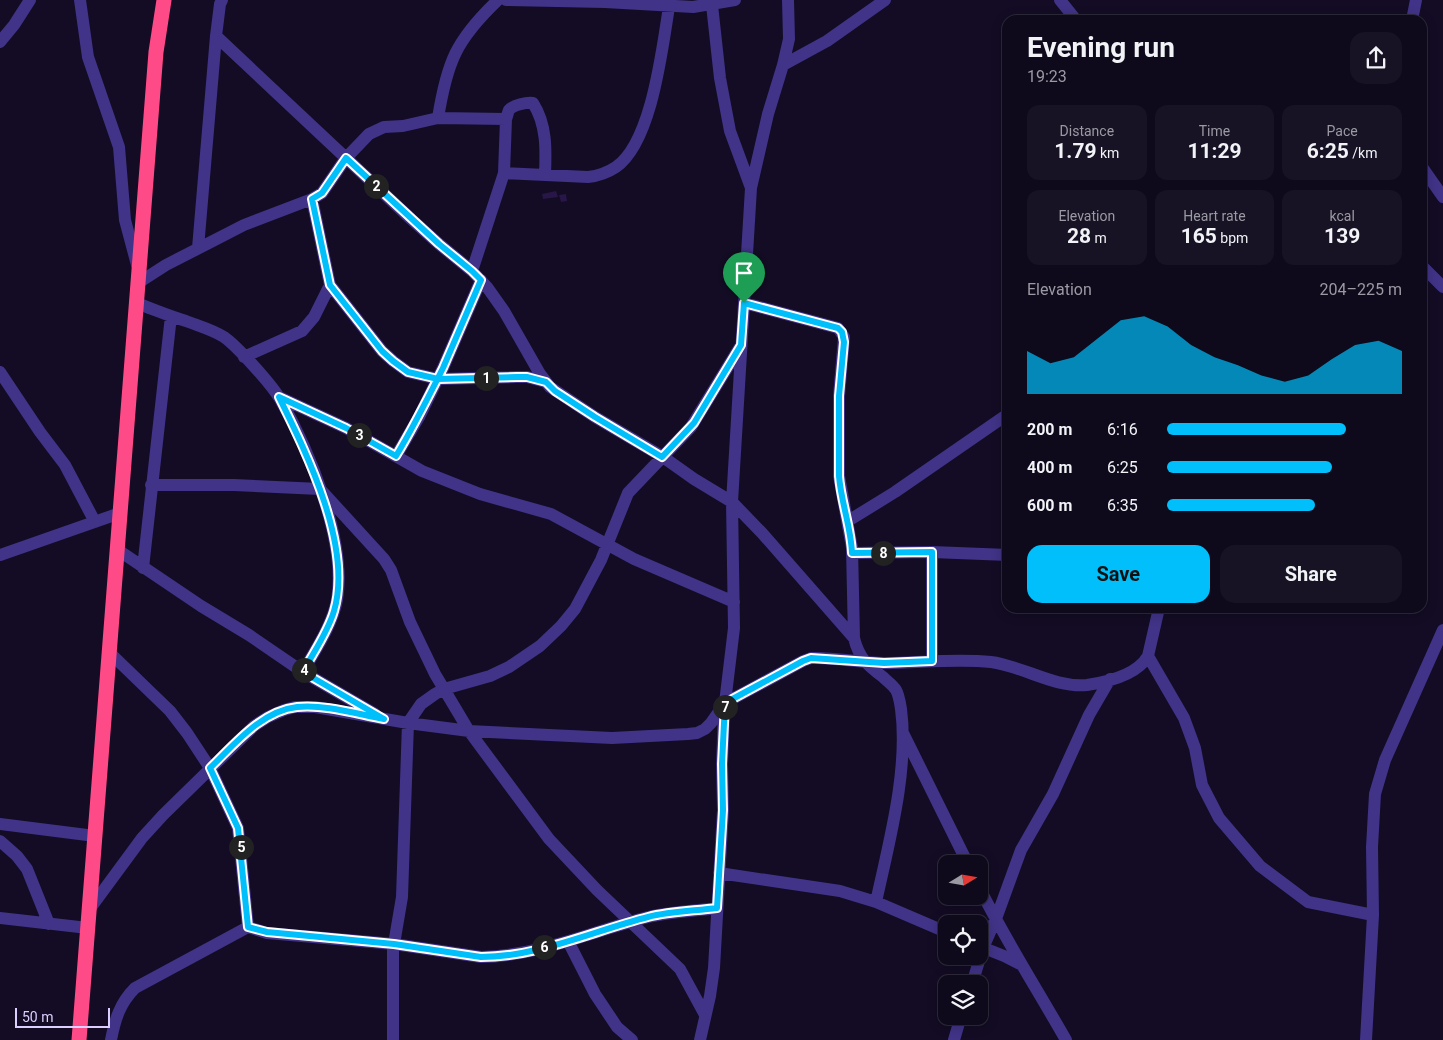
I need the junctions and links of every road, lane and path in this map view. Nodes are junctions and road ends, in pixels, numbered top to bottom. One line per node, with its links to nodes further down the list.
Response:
1 (30, 0): 20 (street)
2 (80, 0): 34 (street)
3 (164, 0): 34 (highway)
4 (222, 0): 19 (street)
5 (498, 0): 22 (street)
6 (506, 0): 7 (street)
7 (511, 0): 13 (street)
8 (735, 0): 15 (street)
9 (788, 0): 21 (street)
10 (885, 0): 21 (street)
11 (1060, 0): 17 (street)
12 (1416, 0): 18 (street)
13 (605, 1): 16 (street)
14 (693, 4): 15 (street); 16 (street)
15 (712, 5): 28 (street)
16 (669, 7): 27 (street)
17 (1072, 15)
18 (1413, 15)
19 (216, 36): 24 (street); 31 (street)
20 (0, 42)
21 (783, 66): 28 (street)
22 (438, 118): 23 (street); 24 (street)
23 (506, 119): 25 (street); 27 (street)
24 (346, 158): 30 (street); 33 (street)
25 (504, 173): 27 (street); 33 (street)
26 (1427, 174): 29 (street)
27 (545, 175)
28 (751, 188): 38 (street)
29 (1443, 197)
30 (312, 199): 31 (street); 35 (street)
31 (198, 248): 34 (street)
32 (1427, 271): 36 (street)
33 (477, 276): 43 (street); 44 (street)
34 (138, 277): 37 (highway)
35 (330, 285): 41 (street); 43 (street)
36 (1443, 287)
37 (136, 303): 39 (street); 52 (highway)
38 (744, 303): 40 (street); 53 (street)
39 (171, 316): 41 (street); 49 (street)
40 (741, 345): 48 (street); 51 (street)
41 (244, 357): 45 (street)
42 (0, 372): 54 (street)
43 (438, 379): 44 (street); 47 (street)
44 (546, 382): 48 (street)
45 (279, 397): 47 (street); 50 (street)
46 (1002, 418): 53 (street)
47 (396, 456): 55 (street)
48 (662, 457): 51 (street); 55 (street)
49 (152, 485): 50 (street); 61 (street)
50 (320, 489): 71 (street); 73 (street)
51 (732, 502): 62 (street); 65 (street)
52 (120, 513): 54 (street); 56 (highway)
53 (848, 521): 58 (street)
54 (95, 522): 59 (street)
55 (607, 546): 62 (street); 73 (street)
56 (118, 550): 61 (street); 67 (highway)
57 (932, 552): 58 (street); 60 (street); 69 (street)
58 (852, 553): 65 (street)
59 (0, 555)
60 (1002, 555)
61 (143, 568): 71 (street)
62 (734, 602): 74 (street)
63 (1158, 613): 68 (street)
64 (1443, 630): 66 (street)
65 (854, 638): 70 (street)
66 (1440, 646): 89 (street)
67 (110, 653): 79 (street); 81 (highway)
68 (1148, 656): 72 (street); 89 (street)
69 (932, 661): 70 (street); 72 (street)
70 (864, 662): 74 (street); 77 (street)
71 (303, 672): 75 (street)
72 (1110, 679): 91 (street)
73 (444, 689): 76 (street); 78 (street)
74 (725, 703): 78 (street); 84 (street)
75 (384, 719): 76 (street); 79 (street)
76 (408, 723): 78 (street); 99 (street)
77 (902, 730): 83 (street); 85 (street)
78 (469, 731): 92 (street)
79 (210, 768): 88 (street); 94 (street)
80 (0, 824): 81 (street)
81 (95, 836): 88 (highway)
82 (0, 841): 93 (street)
83 (964, 855)
84 (719, 873): 85 (street); 87 (street)
85 (876, 902): 96 (street)
86 (988, 905): 91 (street)
87 (717, 908): 92 (street); 102 (street)
88 (89, 910): 95 (highway)
89 (1373, 915): 111 (street)
90 (0, 918): 93 (street)
91 (995, 920): 97 (street); 101 (street)
92 (632, 922): 98 (street); 102 (street)
93 (48, 924): 95 (street)
94 (248, 927): 99 (street); 105 (street)
95 (88, 928): 104 (highway)
96 (938, 929)
97 (988, 934)
98 (568, 941): 99 (street); 107 (street)
99 (394, 944): 106 (street)
100 (988, 950): 101 (street)
101 (1024, 966): 110 (street)
102 (705, 1014): 108 (street)
103 (958, 1025): 109 (street)
104 (79, 1040)
105 (111, 1040)
106 (393, 1040)
107 (632, 1040)
108 (700, 1040)
109 (954, 1040)
110 (1066, 1040)
111 (1366, 1040)

